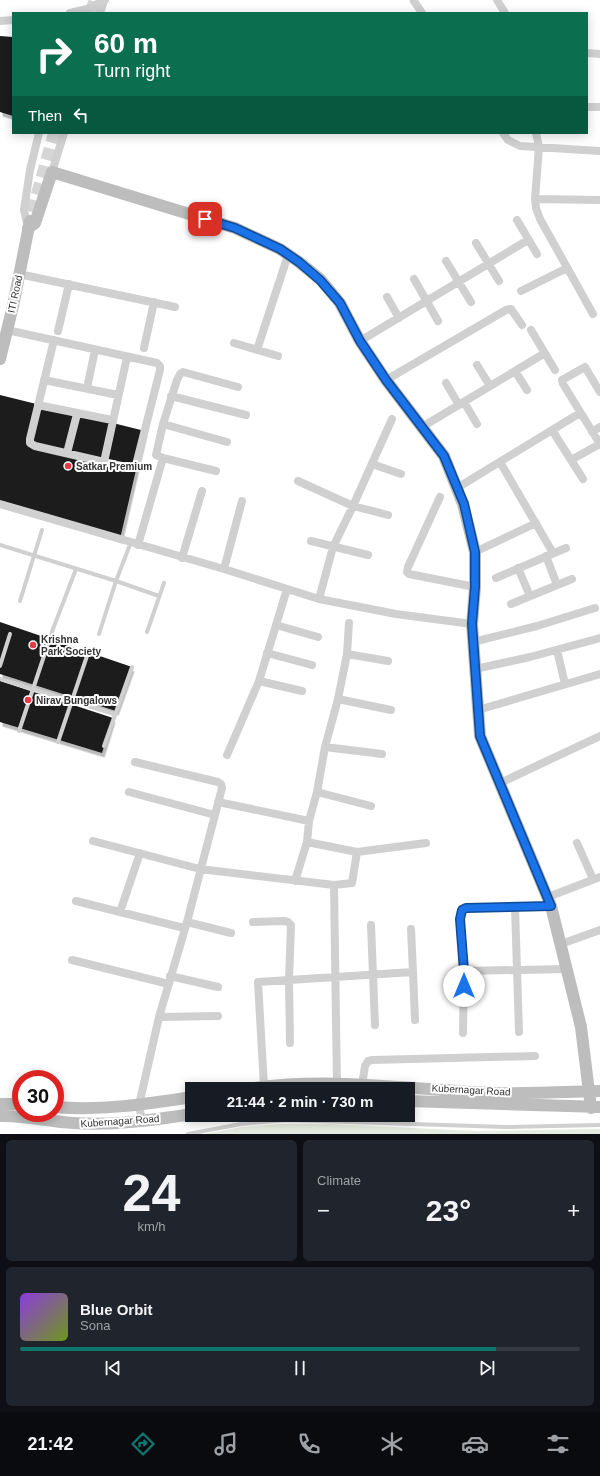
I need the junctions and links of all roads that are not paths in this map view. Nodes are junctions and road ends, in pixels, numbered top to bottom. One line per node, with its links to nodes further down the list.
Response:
1 (497, 0): 7 (street)
2 (104, 1): 4 (street); 5 (street)
3 (414, 1): 6 (street)
4 (74, 12)
5 (100, 12)
6 (421, 12)
7 (504, 12)
8 (12, 20): 9 (street)
9 (0, 21)
10 (588, 53): 11 (street)
11 (600, 54)
12 (588, 107): 13 (street)
13 (600, 107)
14 (39, 134): 25 (street)
15 (64, 134): 20 (street)
16 (504, 134): 18 (street)
17 (536, 134): 18 (street)
18 (539, 147): 19 (street); 21 (street)
19 (600, 151)
20 (52, 172): 25 (street); 29 (street)
21 (535, 199): 22 (street); 32 (street)
22 (600, 201)
23 (32, 212): 25 (street, ITI Road)
24 (517, 220): 26 (street)
25 (28, 228): 33 (street, ITI Road)
26 (528, 240): 28 (street); 31 (street)
27 (476, 243): 31 (street)
28 (537, 254)
29 (288, 255): 52 (street); 56 (street)
30 (446, 261): 36 (street)
31 (488, 264): 35 (street); 36 (street)
32 (567, 268): 38 (street); 44 (street)
33 (19, 274): 37 (street); 48 (street, ITI Road)
34 (414, 279): 40 (street)
35 (499, 281)
36 (458, 282): 40 (street); 42 (street)
37 (69, 284): 41 (street); 49 (street)
38 (521, 292)
39 (387, 297): 45 (street)
40 (427, 301): 45 (street); 46 (street)
41 (154, 302): 43 (street); 54 (street)
42 (470, 302)
43 (175, 307)
44 (593, 314)
45 (399, 318): 52 (street)
46 (438, 321)
47 (522, 325): 65 (street)
48 (7, 330): 51 (street); 60 (street, ITI Road)
49 (58, 330)
50 (531, 330): 57 (street)
51 (54, 340): 55 (street); 64 (street)
52 (360, 341): 65 (street)
53 (234, 343): 56 (street)
54 (144, 348)
55 (95, 350): 59 (street); 69 (street)
56 (257, 350): 58 (street)
57 (545, 353): 62 (street); 63 (street)
58 (278, 356)
59 (127, 357): 72 (street); 92 (street)
60 (0, 359)
61 (477, 366): 67 (street)
62 (555, 370)
63 (515, 371): 67 (street); 70 (street)
64 (44, 380): 69 (street); 75 (street)
65 (386, 380): 83 (street)
66 (446, 383): 74 (street)
67 (490, 386): 74 (street)
68 (238, 387): 73 (street)
69 (87, 388): 72 (street)
70 (527, 390)
71 (600, 392): 76 (street)
72 (118, 395): 79 (street)
73 (171, 396): 78 (street); 81 (street)
74 (462, 403): 82 (street); 83 (street)
75 (38, 406): 77 (street); 89 (street)
76 (580, 413): 85 (street); 86 (street)
77 (77, 414): 79 (street); 89 (street)
78 (246, 415)
79 (112, 420): 92 (street)
80 (392, 420): 94 (street)
81 (163, 424): 87 (street); 90 (street)
82 (477, 424)
83 (422, 427): 99 (street)
84 (600, 427): 86 (street)
85 (552, 430): 91 (street); 93 (street)
86 (592, 432): 88 (street)
87 (227, 442)
88 (600, 444): 91 (street)
89 (67, 454): 92 (street)
90 (163, 458): 95 (street); 109 (street)
91 (571, 460): 97 (street)
92 (104, 462)
93 (500, 462): 99 (street); 106 (street)
94 (372, 464): 96 (street); 104 (street)
95 (216, 471)
96 (401, 474)
97 (583, 479)
98 (298, 481): 104 (street)
99 (457, 488): 113 (street)
100 (202, 491): 117 (street)
101 (440, 497): 126 (street)
102 (242, 501): 120 (street)
103 (0, 504): 109 (street)
104 (353, 506): 105 (street); 111 (street)
105 (388, 515)
106 (536, 523): 113 (street); 114 (street)
107 (42, 530): 116 (lane)
108 (311, 541): 111 (street)
109 (134, 543): 117 (street); 123 (lane)
110 (0, 545): 116 (lane)
111 (333, 547): 115 (street); 130 (street)
112 (566, 548): 114 (street)
113 (475, 552): 126 (street)
114 (549, 554): 118 (street); 125 (street)
115 (368, 555)
116 (34, 556): 119 (lane); 131 (lane)
117 (182, 558): 120 (street)
118 (518, 568): 121 (street); 129 (street)
119 (76, 569): 123 (lane); 156 (lane)
120 (224, 569): 127 (street)
121 (496, 578)
122 (572, 579): 125 (street)
123 (116, 581): 128 (lane); 139 (lane)
124 (164, 583): 128 (lane)
125 (557, 585): 129 (street)
126 (475, 587): 135 (street)
127 (287, 590): 130 (street); 136 (street)
128 (159, 596): 137 (lane)
129 (530, 596): 132 (street)
130 (319, 599): 135 (street)
131 (20, 602)
132 (511, 604)
133 (595, 608): 142 (street)
134 (350, 623): 146 (street)
135 (472, 624): 142 (street)
136 (276, 625): 140 (street); 145 (street)
137 (147, 632)
138 (10, 634): 149 (lane)
139 (99, 634)
140 (318, 637)
141 (600, 638): 143 (street)
142 (473, 642): 151 (street)
143 (557, 650): 151 (street); 155 (street)
144 (88, 653): 159 (lane)
145 (268, 653): 148 (street); 154 (street)
146 (347, 654): 147 (street); 158 (street)
147 (388, 661)
148 (312, 665)
149 (0, 666)
150 (132, 667): 162 (lane)
151 (475, 669): 161 (street)
152 (600, 674): 155 (street)
153 (0, 679): 156 (lane)
154 (259, 681): 157 (street); 169 (street)
155 (565, 684): 161 (street)
156 (33, 690): 159 (lane); 163 (lane)
157 (302, 691)
158 (338, 699): 160 (street); 167 (street)
159 (72, 701): 162 (lane); 165 (lane)
160 (391, 710)
161 (478, 710): 171 (street)
162 (114, 714): 166 (lane)
163 (19, 731)
164 (600, 736): 171 (street)
165 (58, 742)
166 (104, 746)
167 (325, 747): 168 (street); 173 (street)
168 (382, 754)
169 (228, 755)
170 (135, 762): 174 (street)
171 (500, 783): 189 (street)
172 (130, 792): 176 (street)
173 (317, 792): 175 (street); 177 (street)
174 (218, 802): 176 (street); 177 (street)
175 (371, 806)
176 (215, 815): 184 (street)
177 (309, 821): 179 (street)
178 (93, 841): 183 (street)
179 (307, 842): 182 (street); 186 (street)
180 (426, 843): 182 (street)
181 (577, 843): 185 (street)
182 (356, 852): 187 (street)
183 (140, 853): 184 (street); 191 (street)
184 (200, 869): 186 (street); 193 (street)
185 (596, 878): 189 (street)
186 (295, 881): 187 (street)
187 (334, 885): 205 (street)
188 (76, 901): 191 (street)
189 (549, 901): 190 (street); 198 (street)
190 (515, 907): 201 (street); 202 (street)
191 (120, 912): 193 (street)
192 (253, 922): 207 (street)
193 (185, 925): 197 (street); 206 (street)
194 (371, 925): 204 (street)
195 (411, 929): 203 (street)
196 (600, 930): 198 (street)
197 (231, 933)
198 (561, 944): 200 (street)
199 (72, 960): 206 (street)
200 (567, 969): 201 (street); 221 (street)
201 (517, 970): 202 (street); 213 (street)
202 (464, 971): 214 (street)
203 (413, 972): 204 (street); 211 (street)
204 (373, 975): 205 (street); 212 (street)
205 (336, 978): 207 (street); 218 (street)
206 (170, 980): 208 (street); 210 (street)
207 (289, 980): 215 (street); 217 (street)
208 (218, 987)
209 (218, 1016): 210 (street)
210 (159, 1017): 226 (street)
211 (415, 1020)
212 (375, 1025)
213 (519, 1032)
214 (463, 1033)
215 (290, 1043)
216 (535, 1056): 219 (street)
217 (264, 1082)
218 (336, 1082)
219 (362, 1082)
220 (415, 1088): 221 (street, Kubernagar Road)
221 (594, 1092): 228 (street)
222 (185, 1098): 226 (street, Kubernagar Road)
223 (415, 1101): 228 (street, Kubernagar Road)
224 (0, 1104): 225 (street)
225 (12, 1104)
226 (139, 1105): 227 (street, Kubernagar Road); 231 (street)
227 (64, 1107)
228 (596, 1107)
229 (185, 1115): 231 (street, Kubernagar Road)
230 (0, 1116): 231 (street, Kubernagar Road)
231 (142, 1121)
232 (600, 1125): 233 (lane)
233 (188, 1134)

